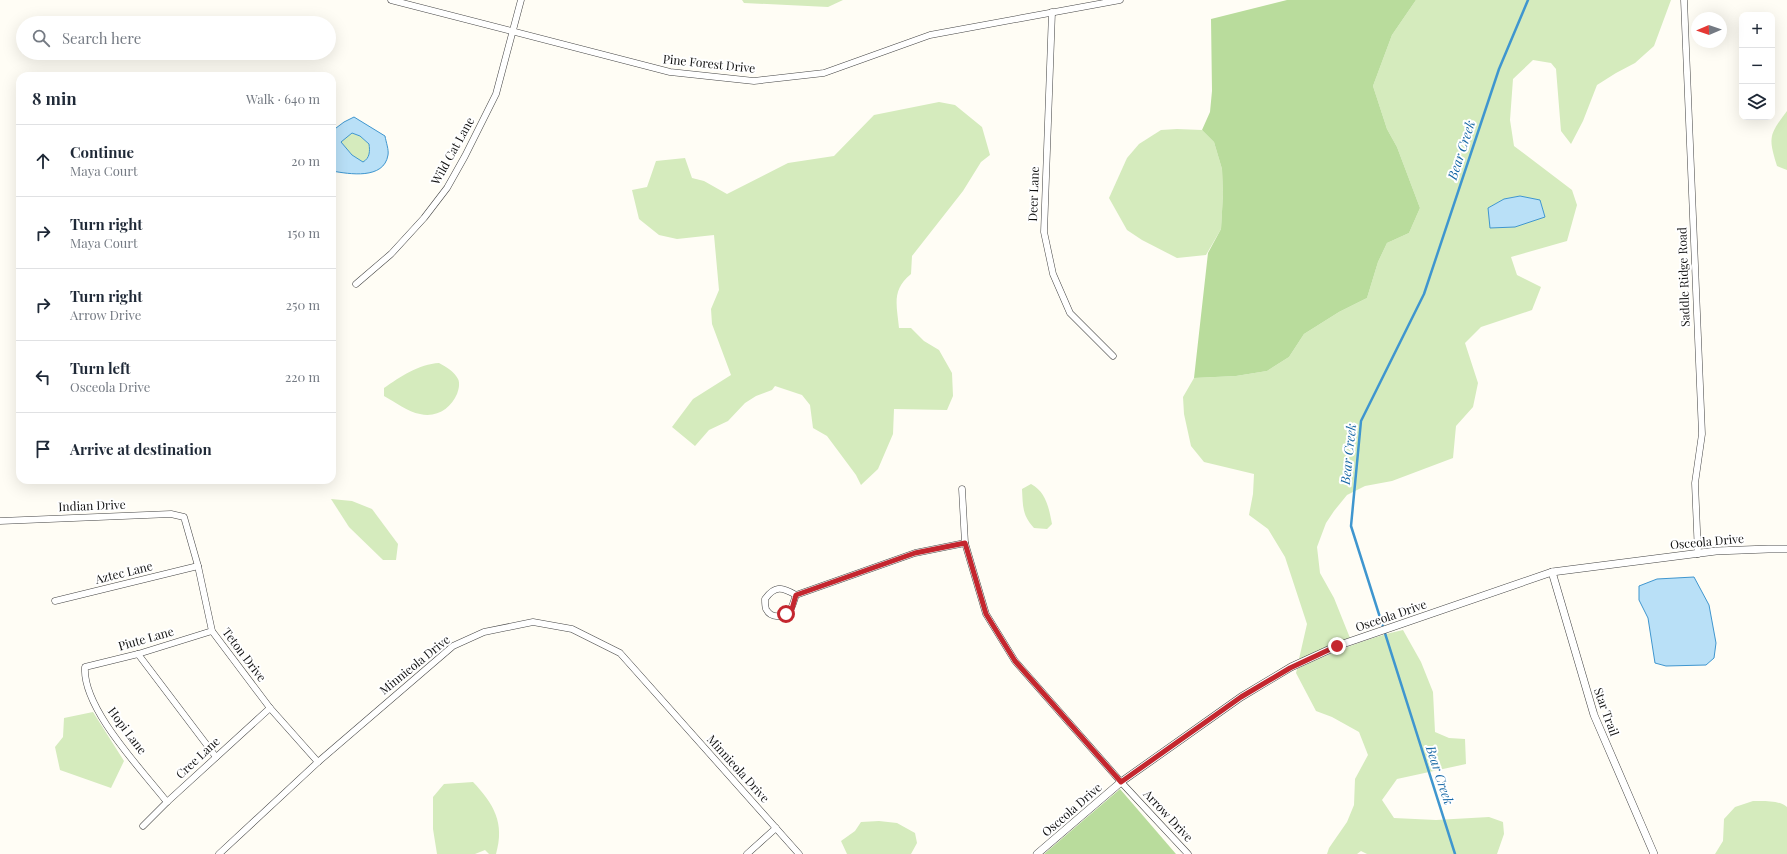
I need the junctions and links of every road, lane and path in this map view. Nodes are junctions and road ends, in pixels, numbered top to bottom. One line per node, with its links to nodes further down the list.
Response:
1 (391, 0): 6 (street, Pine Forest Drive)
2 (521, 0): 6 (street, Wild Cat Lane)
3 (1120, 0): 5 (street, Pine Forest Drive)
4 (1684, 0): 14 (street, Saddle Ridge Road)
5 (1052, 12): 6 (street, Pine Forest Drive); 8 (street, Deer Lane)
6 (511, 32): 7 (street, Wild Cat Lane)
7 (356, 284)
8 (1113, 356)
9 (962, 489): 12 (street, Arrow Drive)
10 (184, 517): 11 (street, Indian Drive); 15 (street, Teton Drive)
11 (0, 521)
12 (965, 543): 17 (street); 25 (street, Arrow Drive)
13 (1787, 550): 14 (street, Osceola Drive)
14 (1698, 554): 16 (street, Osceola Drive)
15 (198, 566): 18 (street, Aztec Lane); 19 (street, Teton Drive)
16 (1552, 572): 25 (street, Osceola Drive); 34 (street, Star Trail)
17 (796, 595): 17 (street)
18 (55, 601)
19 (212, 631): 20 (street, Piute Lane); 22 (street, Teton Drive)
20 (138, 654): 21 (street, Piute Lane); 23 (street)
21 (85, 667): 26 (street, Hopi Lane)
22 (270, 708): 23 (street, Cree Lane); 24 (street, Teton Drive)
23 (216, 757): 26 (street, Cree Lane)
24 (318, 762): 28 (street, Minnieola Drive); 29 (street, Minnieola Drive)
25 (1121, 782): 32 (street, Osceola Drive); 33 (street, Arrow Drive)
26 (167, 802): 27 (street, Cree Lane)
27 (143, 826)
28 (776, 828): 30 (street); 31 (street, Minnieola Drive)
29 (219, 854)
30 (747, 854)
31 (799, 854)
32 (1037, 854)
33 (1188, 854)
34 (1654, 854)

